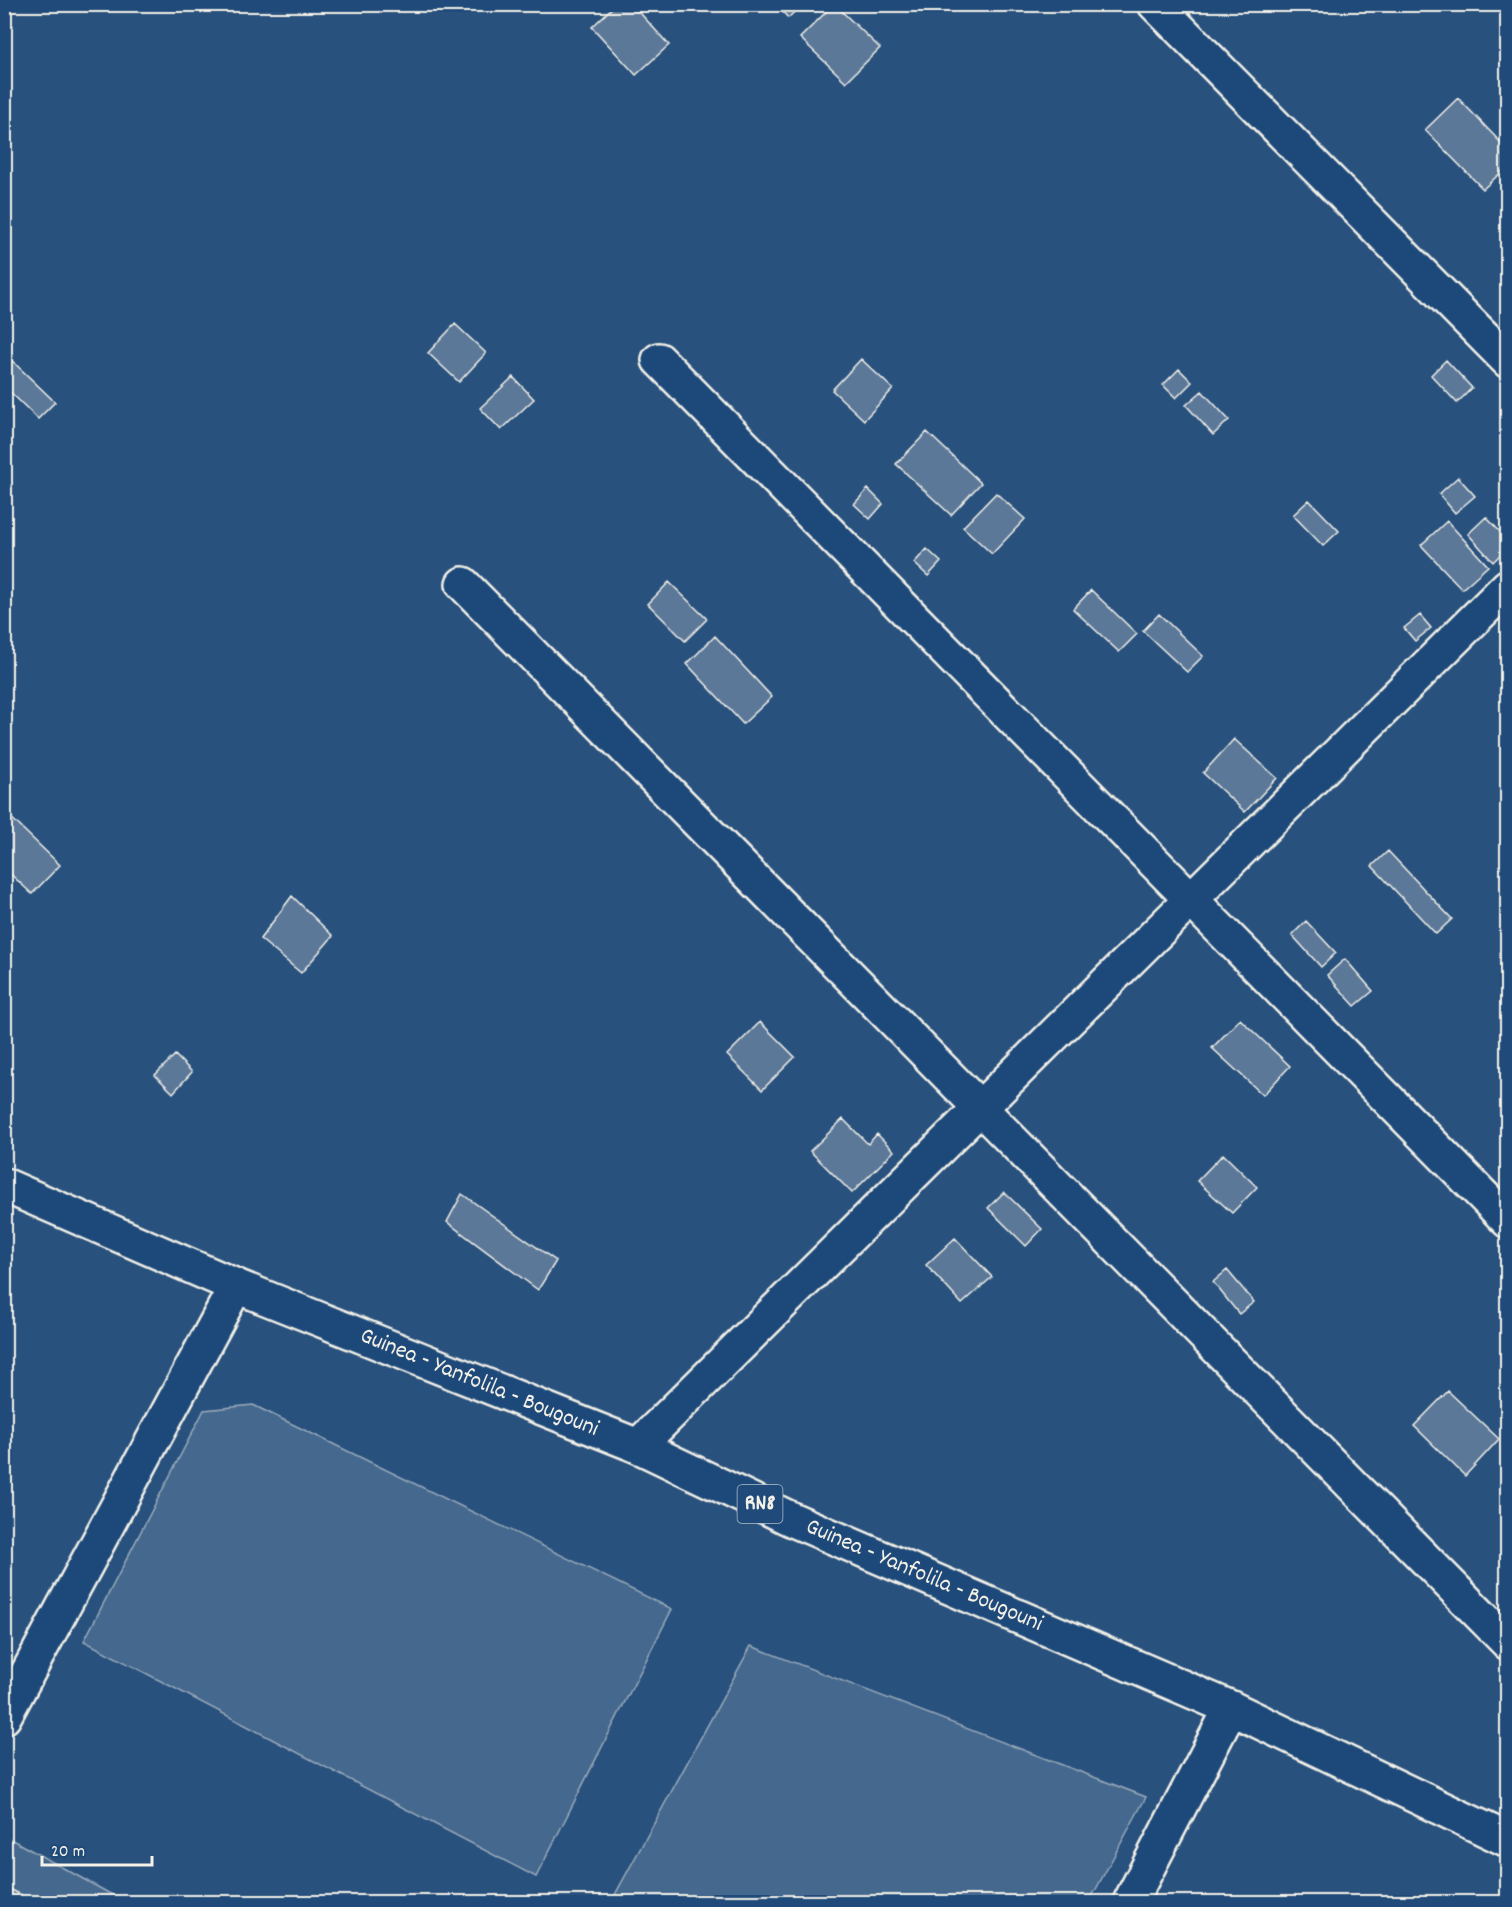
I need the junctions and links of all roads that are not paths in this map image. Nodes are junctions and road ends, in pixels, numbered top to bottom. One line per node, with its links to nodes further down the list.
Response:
1 (1155, 4): 3 (street)
2 (658, 360): 6 (street)
3 (1508, 361)
4 (463, 584): 7 (street)
5 (1508, 586): 6 (street)
6 (1190, 900): 7 (street); 9 (street)
7 (979, 1107): 11 (street); 12 (street)
8 (4, 1185): 10 (street, Guinea - Yanfolila - Bougouni / RN8)
9 (1508, 1221)
10 (236, 1286): 11 (street, Guinea - Yanfolila - Bougouni / RN8); 14 (street)
11 (638, 1446): 13 (street, Guinea - Yanfolila - Bougouni / RN8)
12 (1508, 1643)
13 (1231, 1708): 15 (street, Guinea - Yanfolila - Bougouni / RN8); 16 (street)
14 (4, 1717)
15 (1508, 1840)
16 (1130, 1902)

